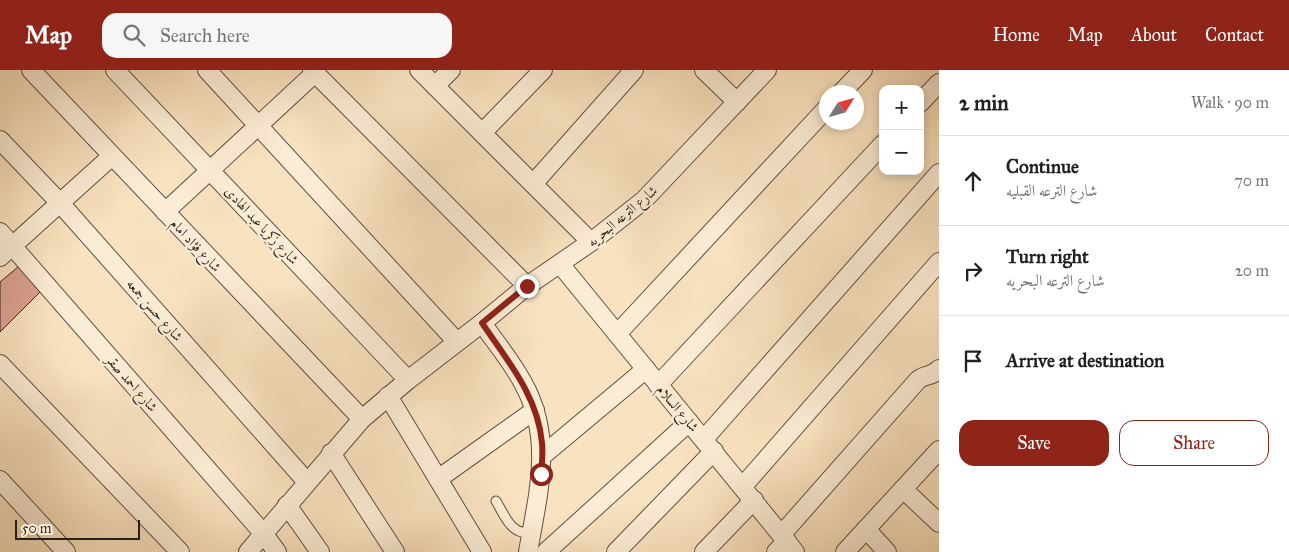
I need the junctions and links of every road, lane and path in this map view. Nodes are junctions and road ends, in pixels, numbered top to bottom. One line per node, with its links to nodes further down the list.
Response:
1 (31, 70): 22 (street, شارع فؤاد امام)
2 (115, 70): 23 (street, شارع زكريا عبد الهادى)
3 (207, 70): 18 (street)
4 (419, 70): 14 (street)
5 (451, 70): 14 (street)
6 (542, 70): 19 (street)
7 (634, 70): 25 (street)
8 (704, 70): 16 (street)
9 (767, 70): 16 (street, شارع الترعه البحريه)
10 (863, 70): 13 (street)
11 (314, 71): 18 (street); 33 (street)
12 (939, 83): 15 (street)
13 (849, 85)
14 (435, 86): 19 (street)
15 (924, 100)
16 (737, 102): 29 (street, شارع الترعه البحريه)
17 (819, 117): 35 (street)
18 (259, 127): 23 (street); 36 (street)
19 (482, 133): 25 (street)
20 (0, 140): 26 (street, شارع حسن جمعه)
21 (879, 148): 41 (street)
22 (112, 156): 26 (street); 27 (street, شارع فؤاد امام)
23 (211, 171): 27 (street); 40 (street, شارع زكريا عبد الهادى)
24 (939, 173): 46 (street)
25 (533, 184): 29 (street)
26 (60, 202): 30 (street); 52 (street, شارع حسن جمعه)
27 (165, 212): 44 (street, شارع فؤاد امام)
28 (0, 232): 30 (street, شارع احمد صقر)
29 (591, 242): 32 (street, شارع الترعه البحريه)
30 (6, 252): 60 (street, شارع احمد صقر)
31 (939, 262): 54 (street)
32 (560, 264): 33 (street, شارع الترعه البحريه); 35 (street, شارع السلام)
33 (527, 286): 34 (street, شارع الترعه البحريه)
34 (482, 323): 36 (street, شارع الترعه البحريه); 43 (street)
35 (617, 334): 38 (street, شارع السلام)
36 (457, 342): 40 (street, شارع الترعه البحريه)
37 (0, 364): 63 (street)
38 (646, 369): 41 (street, شارع السلام); 49 (street)
39 (939, 369): 61 (street)
40 (408, 380): 42 (street, شارع الترعه البحريه)
41 (658, 385): 45 (street, شارع السلام)
42 (388, 396): 44 (street, شارع الترعه البحريه); 50 (street)
43 (535, 410): 49 (street); 50 (street)
44 (362, 419): 48 (street, شارع الترعه البحريه)
45 (690, 422): 46 (street, شارع السلام); 70 (street)
46 (709, 445): 54 (street, شارع السلام); 71 (street)
47 (939, 450): 53 (street)
48 (331, 453): 52 (street, شارع الترعه البحريه); 67 (street)
49 (542, 456): 59 (street)
50 (438, 479): 68 (street)
51 (0, 480): 62 (street)
52 (307, 482): 56 (street, شارع الترعه البحريه)
53 (903, 489): 57 (street); 58 (street)
54 (748, 493): 61 (street, شارع السلام); 72 (street)
55 (496, 501): 59 (lane)
56 (288, 505): 60 (street, شارع الترعه البحريه); 66 (street)
57 (939, 523)
58 (866, 529): 73 (street); 74 (street)
59 (532, 533): 69 (street)
60 (263, 534): 64 (street, شارع الترعه البحريه); 65 (street, شارع احمد صقر)
61 (785, 545)
62 (66, 552)
63 (180, 552)
64 (248, 552)
65 (276, 552)
66 (320, 552)
67 (396, 552)
68 (482, 552)
69 (528, 552)
70 (546, 552)
71 (616, 552)
72 (704, 552)
73 (845, 552)
74 (887, 552)

